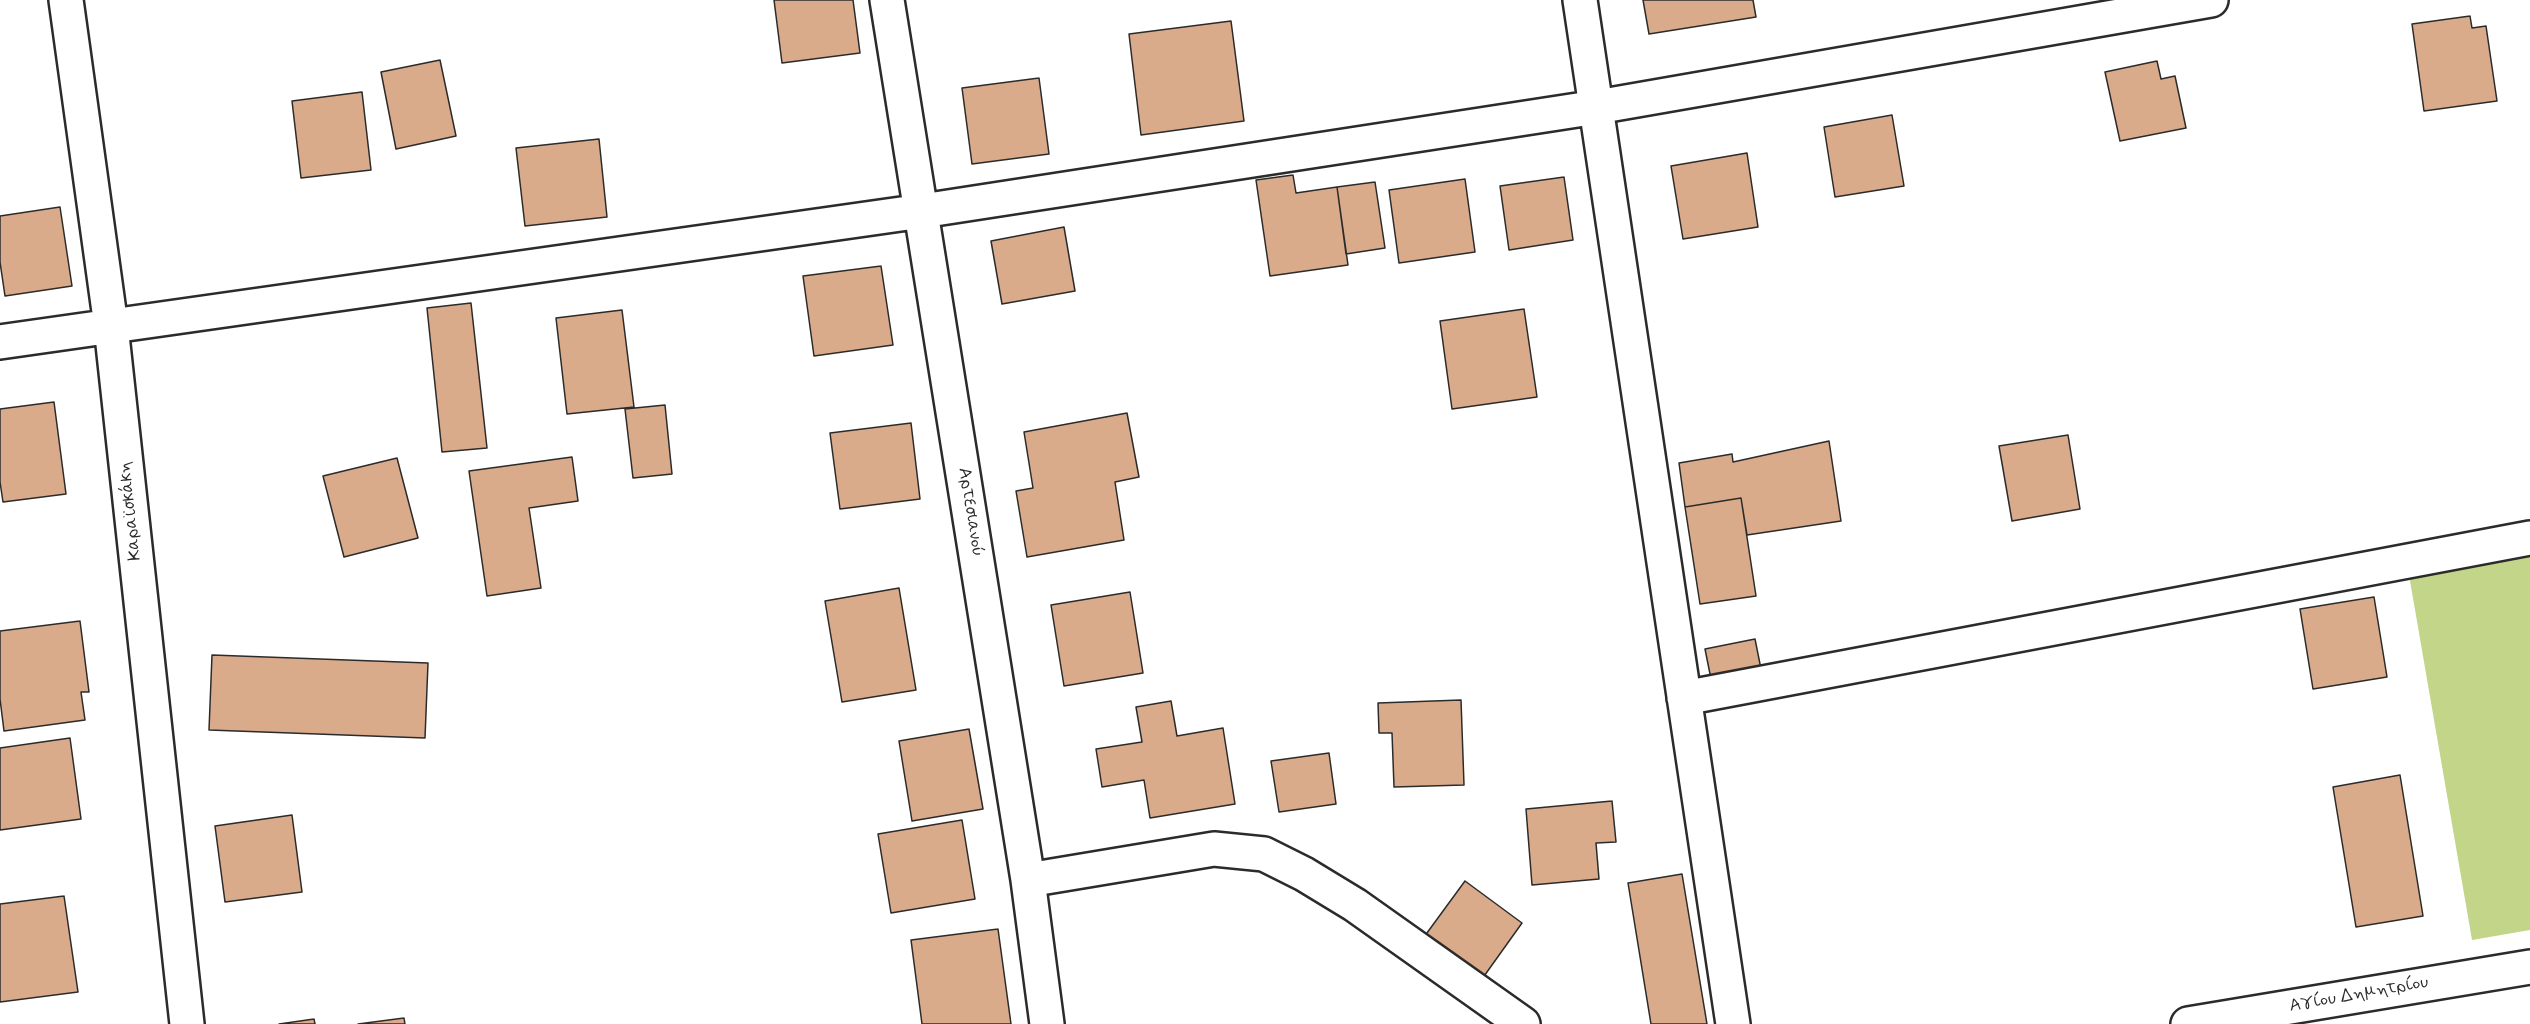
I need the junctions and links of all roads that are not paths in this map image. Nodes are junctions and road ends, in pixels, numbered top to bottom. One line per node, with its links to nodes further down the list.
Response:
1 (66, 0): 7 (street, Καραϊσκάκη)
2 (887, 0): 6 (street, Αρτεσιανού)
3 (1580, 0): 5 (street)
4 (2211, 0): 5 (street)
5 (1597, 107): 6 (street); 10 (street)
6 (922, 211): 7 (street); 11 (street, Αρτεσιανού)
7 (111, 326): 8 (street); 13 (street, Καραϊσκάκη)
8 (0, 342)
9 (2530, 538): 10 (street)
10 (1684, 698): 16 (street)
11 (1028, 880): 14 (street, Αρτεσιανού); 15 (street)
12 (2530, 967): 17 (street, Αγίου Δημητρίου)
13 (187, 1024)
14 (1047, 1024)
15 (1523, 1024)
16 (1733, 1024)
17 (2188, 1024)

